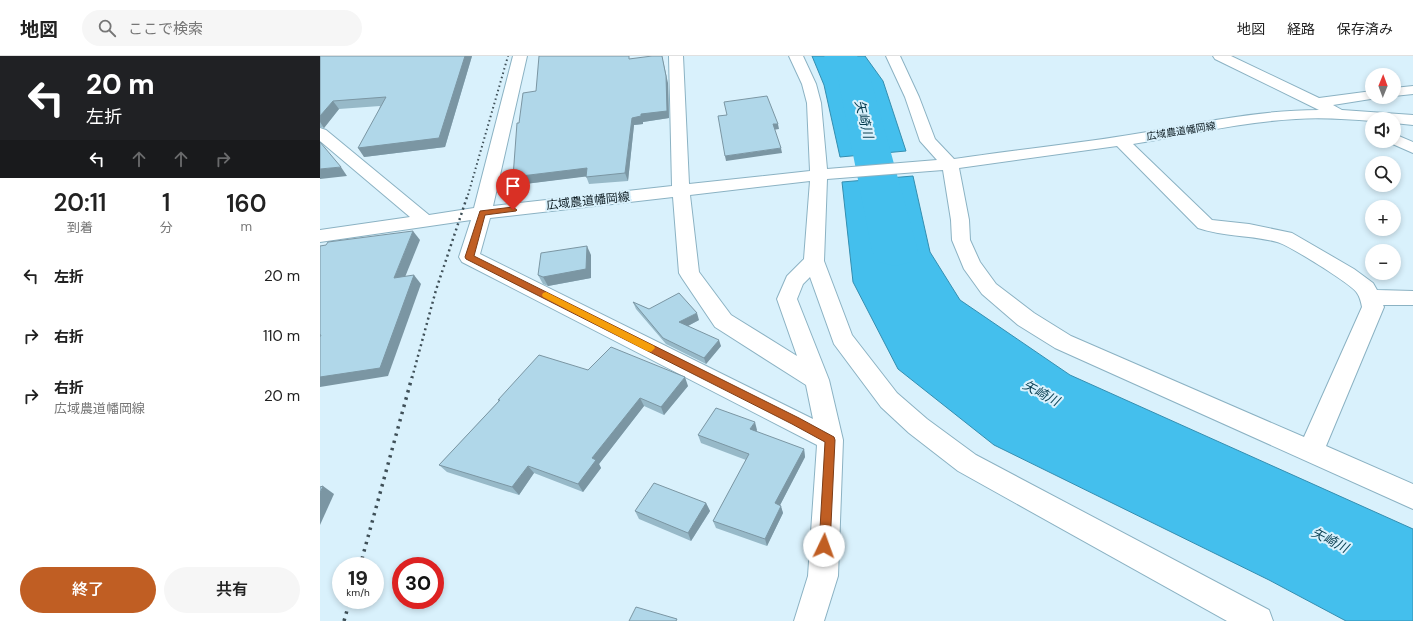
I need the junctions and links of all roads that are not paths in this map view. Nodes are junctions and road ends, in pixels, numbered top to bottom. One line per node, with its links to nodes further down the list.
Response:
1 (520, 56): 20 (street)
2 (676, 56): 19 (street)
3 (796, 56): 18 (street)
4 (1220, 56): 9 (street)
5 (897, 57): 17 (street)
6 (1413, 90): 7 (street)
7 (1401, 91)
8 (1365, 96): 9 (street)
9 (1317, 103): 10 (street)
10 (1340, 114): 11 (street, 広域農道幡岡線); 12 (street); 14 (street, 広域農道幡岡線)
11 (1413, 120)
12 (1365, 126)
13 (320, 133): 21 (street)
14 (1121, 141): 17 (street, 広域農道幡岡線); 24 (street)
15 (1401, 142): 16 (street)
16 (1413, 148)
17 (950, 164): 18 (street, 広域農道幡岡線); 28 (street)
18 (826, 175): 19 (street, 広域農道幡岡線); 23 (street)
19 (681, 191): 20 (street, 広域農道幡岡線); 26 (street)
20 (482, 213): 21 (street, 広域農道幡岡線); 27 (street)
21 (425, 221): 22 (street, 広域農道幡岡線)
22 (320, 236)
23 (814, 261): 26 (street); 31 (street)
24 (1369, 298): 25 (street); 28 (street)
25 (1413, 298)
26 (818, 380): 27 (street)
27 (830, 440): 30 (street)
28 (1310, 451): 29 (street)
29 (1413, 497)
30 (809, 621)
31 (1258, 621)

